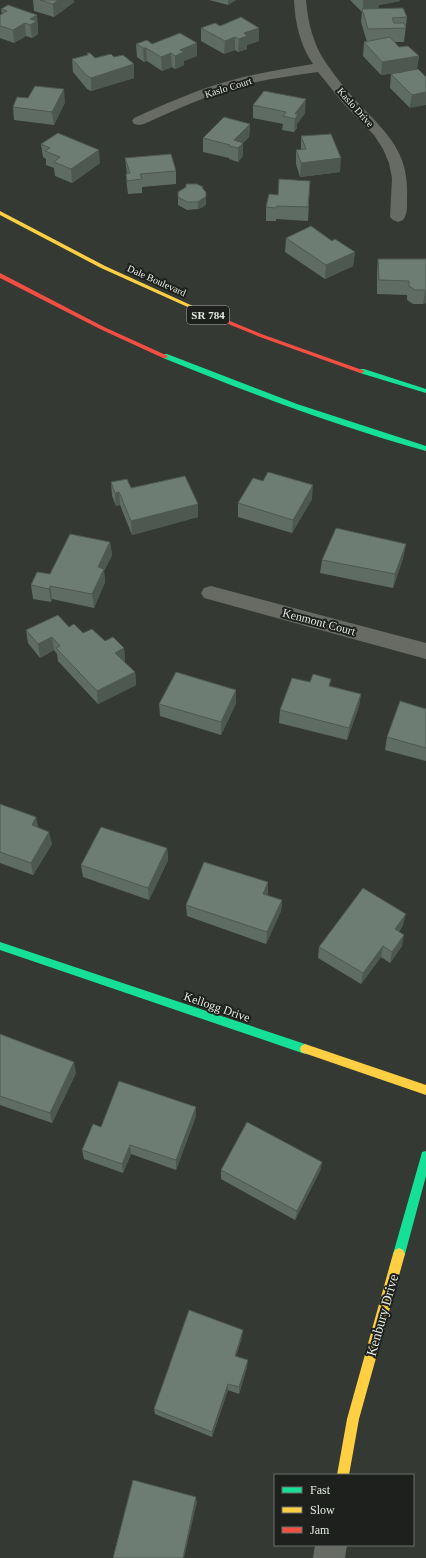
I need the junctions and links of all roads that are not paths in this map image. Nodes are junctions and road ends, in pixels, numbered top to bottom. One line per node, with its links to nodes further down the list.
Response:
1 (300, 0): 2 (street, Kaslo Drive)
2 (322, 67): 3 (street, Kaslo Court); 5 (street, Kaslo Drive)
3 (139, 121)
4 (0, 213): 7 (main road, Dale Boulevard / SR 784)
5 (398, 218)
6 (0, 275): 8 (main road)
7 (426, 391)
8 (426, 449)
9 (211, 593): 10 (street, Kenmont Court)
10 (426, 651)
11 (0, 946): 12 (main road, Kellogg Drive)
12 (426, 1090)
13 (426, 1156): 14 (main road, Kenbury Drive)
14 (343, 1474)
15 (331, 1546): 16 (street)
16 (329, 1558)

